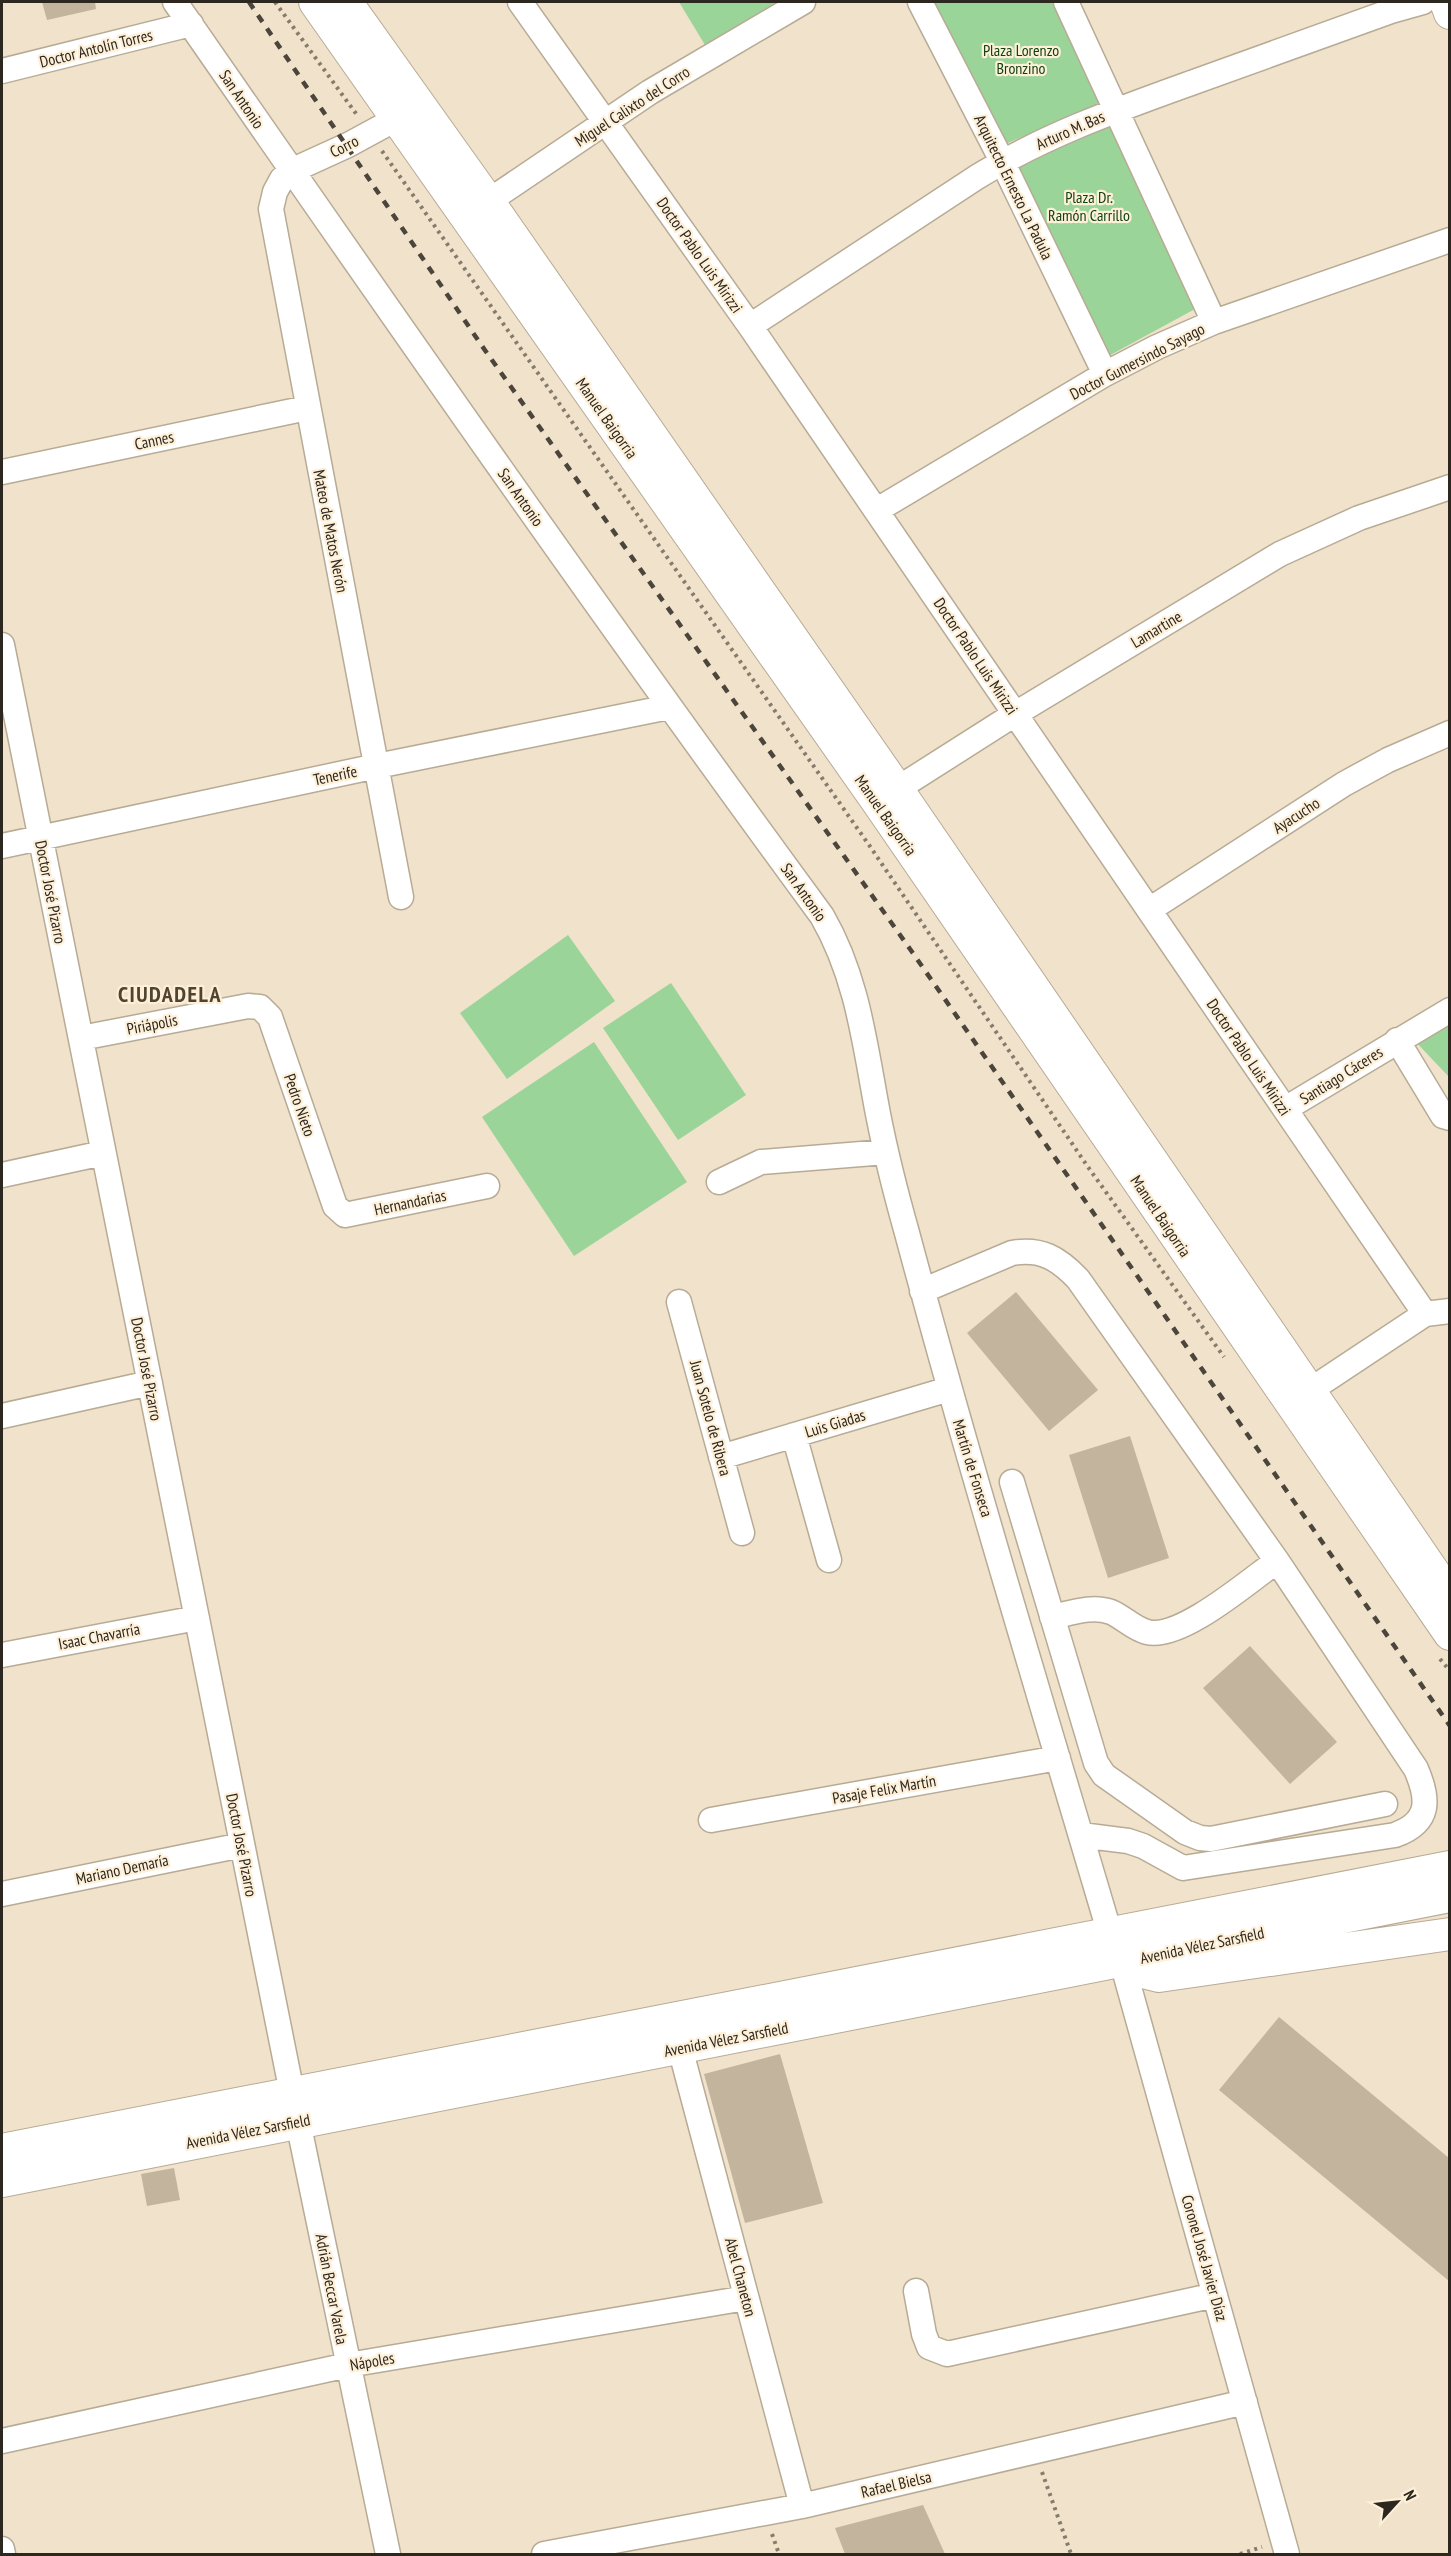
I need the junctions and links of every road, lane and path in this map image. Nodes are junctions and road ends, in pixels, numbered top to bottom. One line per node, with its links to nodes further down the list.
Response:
1 (174, 2): 12 (street, San Antonio)
2 (275, 2): 15 (path)
3 (315, 2): 15 (main road, Manuel Baigorria)
4 (346, 2): 15 (main road, Manuel Baigorria)
5 (520, 2): 16 (street, Doctor Pablo Luis Mirizzi)
6 (803, 2): 16 (street, Miguel Calixto del Corro)
7 (920, 2): 17 (street, Arquitecto Ernesto La Padula)
8 (1066, 2): 14 (street)
9 (1423, 2): 14 (street, Arturo M. Bas)
10 (1446, 2): 11 (main road)
11 (1449, 13)
12 (191, 24): 13 (street, Doctor Antolín Torres); 18 (street, San Antonio)
13 (2, 71)
14 (1116, 110): 17 (street, Arturo M. Bas); 21 (street)
15 (395, 119): 18 (street, Corro); 19 (main road, Manuel Baigorria); 55 (path)
16 (605, 122): 19 (street, Miguel Calixto del Corro); 22 (street, Doctor Pablo Luis Mirizzi)
17 (1002, 161): 22 (street, Arturo M. Bas); 23 (street, Arquitecto Ernesto La Padula)
18 (291, 171): 24 (street, Mateo de Matos Nerón); 29 (street, San Antonio)
19 (476, 209): 33 (main road, Manuel Baigorria)
20 (1449, 240): 21 (street, Doctor Gumersindo Sayago)
21 (1214, 322): 23 (street, Doctor Gumersindo Sayago)
22 (750, 326): 27 (street, Doctor Pablo Luis Mirizzi)
23 (1105, 374): 27 (street, Doctor Gumersindo Sayago)
24 (308, 408): 25 (street, Cannes); 32 (street, Mateo de Matos Nerón)
25 (2, 472)
26 (1449, 487): 30 (street, Lamartine)
27 (877, 510): 30 (street, Doctor Pablo Luis Mirizzi)
28 (2, 645): 34 (street, Doctor José Pizarro)
29 (669, 707): 32 (street, Tenerife); 38 (street, San Antonio)
30 (1015, 714): 33 (street, Lamartine); 37 (street, Doctor Pablo Luis Mirizzi)
31 (1449, 733): 37 (street, Ayacucho)
32 (377, 766): 34 (street, Tenerife); 36 (street, Mateo de Matos Nerón)
33 (887, 795): 58 (main road, Manuel Baigorria); 66 (main road, Manuel Baigorria)
34 (40, 839): 35 (street, Tenerife); 41 (street, Doctor José Pizarro)
35 (2, 846)
36 (401, 897)
37 (1149, 910): 43 (street, Doctor Pablo Luis Mirizzi)
38 (856, 998): 45 (street, Martín de Fonseca)
39 (260, 1007): 41 (street, Piriápolis); 50 (street, Pedro Nieto)
40 (1449, 1010): 42 (street, Santiago Cáceres)
41 (81, 1038): 46 (street, Doctor José Pizarro)
42 (1397, 1040): 43 (street, Santiago Cáceres); 44 (street, Santiago Cáceres)
43 (1285, 1109): 54 (street, Doctor Pablo Luis Mirizzi)
44 (1449, 1118)
45 (886, 1152): 48 (street); 51 (street, Martín de Fonseca)
46 (103, 1153): 47 (street); 56 (street, Doctor José Pizarro)
47 (2, 1175)
48 (719, 1182)
49 (487, 1186): 50 (street, Hernandarias)
50 (335, 1206)
51 (922, 1291): 57 (street, Martín de Fonseca); 65 (street)
52 (679, 1302): 61 (street, Juan Sotelo de Ribera)
53 (1449, 1311): 54 (street)
54 (1425, 1314): 58 (street)
55 (1227, 1361)
56 (150, 1383): 59 (street); 68 (street, Doctor José Pizarro)
57 (949, 1389): 60 (street, Luis Giadas); 72 (street, Martín de Fonseca)
58 (1309, 1391): 66 (main road, Manuel Baigorria)
59 (2, 1416)
60 (794, 1435): 61 (street, Luis Giadas); 64 (street)
61 (721, 1456): 63 (street, Juan Sotelo de Ribera)
62 (1012, 1482): 67 (street)
63 (742, 1533)
64 (829, 1560)
65 (1277, 1561): 67 (street); 75 (street)
66 (1440, 1587): 69 (main road, Manuel Baigorria)
67 (1052, 1617): 73 (street)
68 (197, 1618): 70 (street, Isaac Chavarría); 76 (street, Doctor José Pizarro)
69 (1443, 1643): 71 (path)
70 (2, 1655)
71 (1449, 1671)
72 (1058, 1758): 74 (street, Pasaje Felix Martín); 75 (street, Martín de Fonseca)
73 (1385, 1804)
74 (711, 1820)
75 (1081, 1835): 80 (street, Martín de Fonseca)
76 (242, 1845): 78 (street, Mariano Demaría); 84 (street, Doctor José Pizarro)
77 (1449, 1867): 80 (main road, Avenida Vélez Sarsfield)
78 (2, 1894)
79 (1449, 1896): 82 (main road, Avenida Vélez Sarsfield)
80 (1110, 1934): 84 (main road, Avenida Vélez Sarsfield)
81 (1449, 1934): 82 (main road)
82 (1122, 1962): 83 (main road, Avenida Vélez Sarsfield); 88 (street, Coronel José Javier Díaz)
83 (680, 2048): 84 (main road, Avenida Vélez Sarsfield); 89 (street, Abel Chaneton)
84 (295, 2107): 85 (main road, Avenida Vélez Sarsfield); 86 (main road, Avenida Vélez Sarsfield); 90 (street, Adrián Beccar Varela)
85 (2, 2150)
86 (2, 2181)
87 (916, 2290): 88 (street)
88 (1215, 2295): 91 (street, Coronel José Javier Díaz)
89 (746, 2298): 90 (street, Nápoles); 94 (street, Abel Chaneton)
90 (348, 2365): 92 (street, Nápoles); 97 (street, Adrián Beccar Varela)
91 (1245, 2402): 93 (street, Rafael Bielsa); 100 (street, Coronel José Javier Díaz)
92 (2, 2441)
93 (1035, 2451): 94 (street, Rafael Bielsa); 99 (path)
94 (801, 2506): 98 (street, Rafael Bielsa)
95 (2, 2549): 96 (street)
96 (3, 2554)
97 (388, 2554)
98 (544, 2554)
99 (1071, 2554)
100 (1287, 2554)

